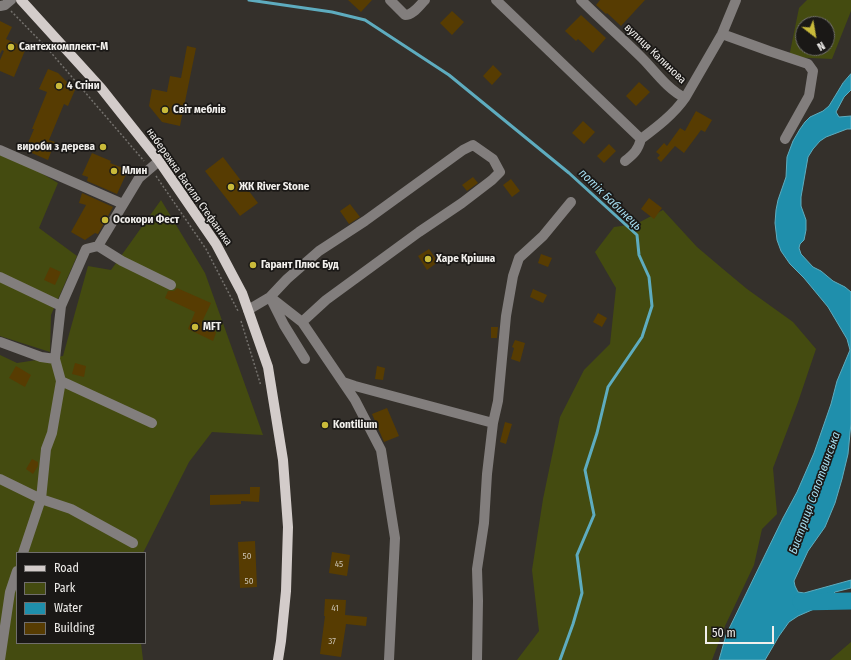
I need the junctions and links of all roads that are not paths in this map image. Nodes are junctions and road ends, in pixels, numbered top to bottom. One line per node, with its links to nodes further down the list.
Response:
1 (21, 0): 12 (main road, набережна Василя Стефаника)
2 (390, 0): 3 (street)
3 (424, 0)
4 (496, 0): 9 (street)
5 (581, 0): 8 (street, вулиця Калинова)
6 (736, 0): 7 (street, вулиця Калинова)
7 (722, 34): 8 (street, вулиця Калинова); 10 (street)
8 (685, 98): 9 (street)
9 (641, 139): 13 (street)
10 (785, 139)
11 (0, 150): 15 (street)
12 (159, 161): 15 (street); 21 (main road, набережна Василя Стефаника)
13 (626, 161)
14 (571, 202): 29 (street)
15 (123, 204): 16 (street)
16 (98, 246): 18 (street); 20 (street)
17 (0, 277): 20 (street)
18 (171, 285)
19 (270, 298): 21 (street); 22 (street); 22 (street); 25 (street)
20 (61, 306): 24 (street)
21 (248, 310): 36 (main road, набережна Василя Стефаника)
22 (302, 322): 27 (street)
23 (0, 342): 24 (street)
24 (55, 359): 26 (street)
25 (305, 359)
26 (61, 381): 28 (street); 31 (street)
27 (343, 382): 29 (street); 37 (street)
28 (152, 423)
29 (493, 424): 38 (street)
30 (0, 480): 31 (street)
31 (41, 499): 32 (street); 33 (street)
32 (133, 543)
33 (23, 552)
34 (16, 574): 35 (street)
35 (0, 660)
36 (278, 660)
37 (389, 660)
38 (477, 660)

